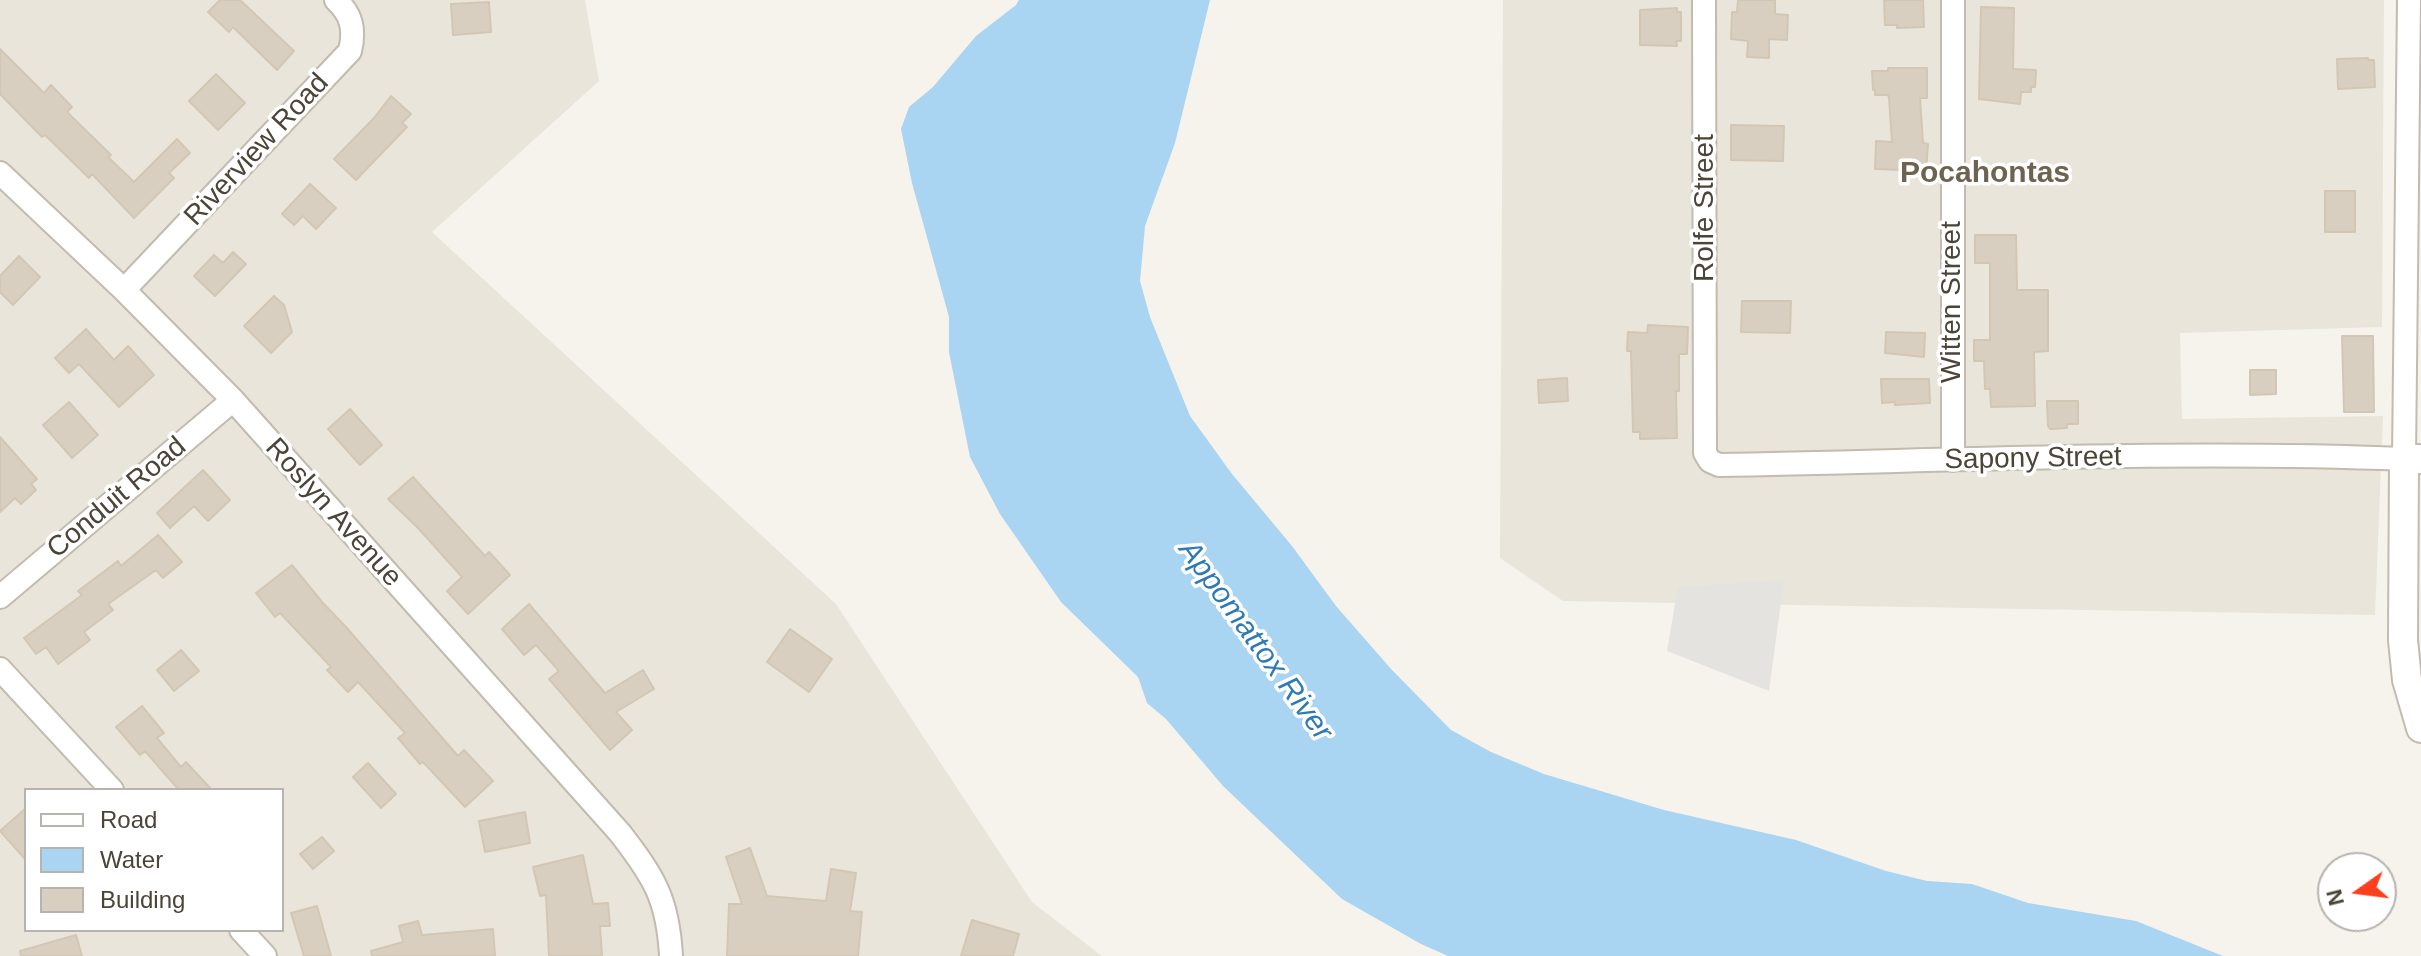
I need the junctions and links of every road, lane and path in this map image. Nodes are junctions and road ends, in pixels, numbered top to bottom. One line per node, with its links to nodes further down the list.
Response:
1 (336, 0): 6 (street, Riverview Road)
2 (1704, 0): 8 (street, Rolfe Street)
3 (1953, 0): 10 (street, Witten Street)
4 (2409, 0): 9 (street)
5 (0, 173): 6 (street, Roslyn Avenue)
6 (124, 290): 7 (street, Roslyn Avenue)
7 (233, 400): 11 (street, Conduit Road); 17 (street, Roslyn Avenue)
8 (1705, 416): 10 (street, Sapony Street)
9 (2412, 459): 10 (street, Sapony Street); 13 (street)
10 (1953, 460)
11 (0, 597)
12 (0, 669): 14 (street)
13 (2421, 728)
14 (110, 788)
15 (243, 932): 16 (street)
16 (265, 956)
17 (671, 956)

